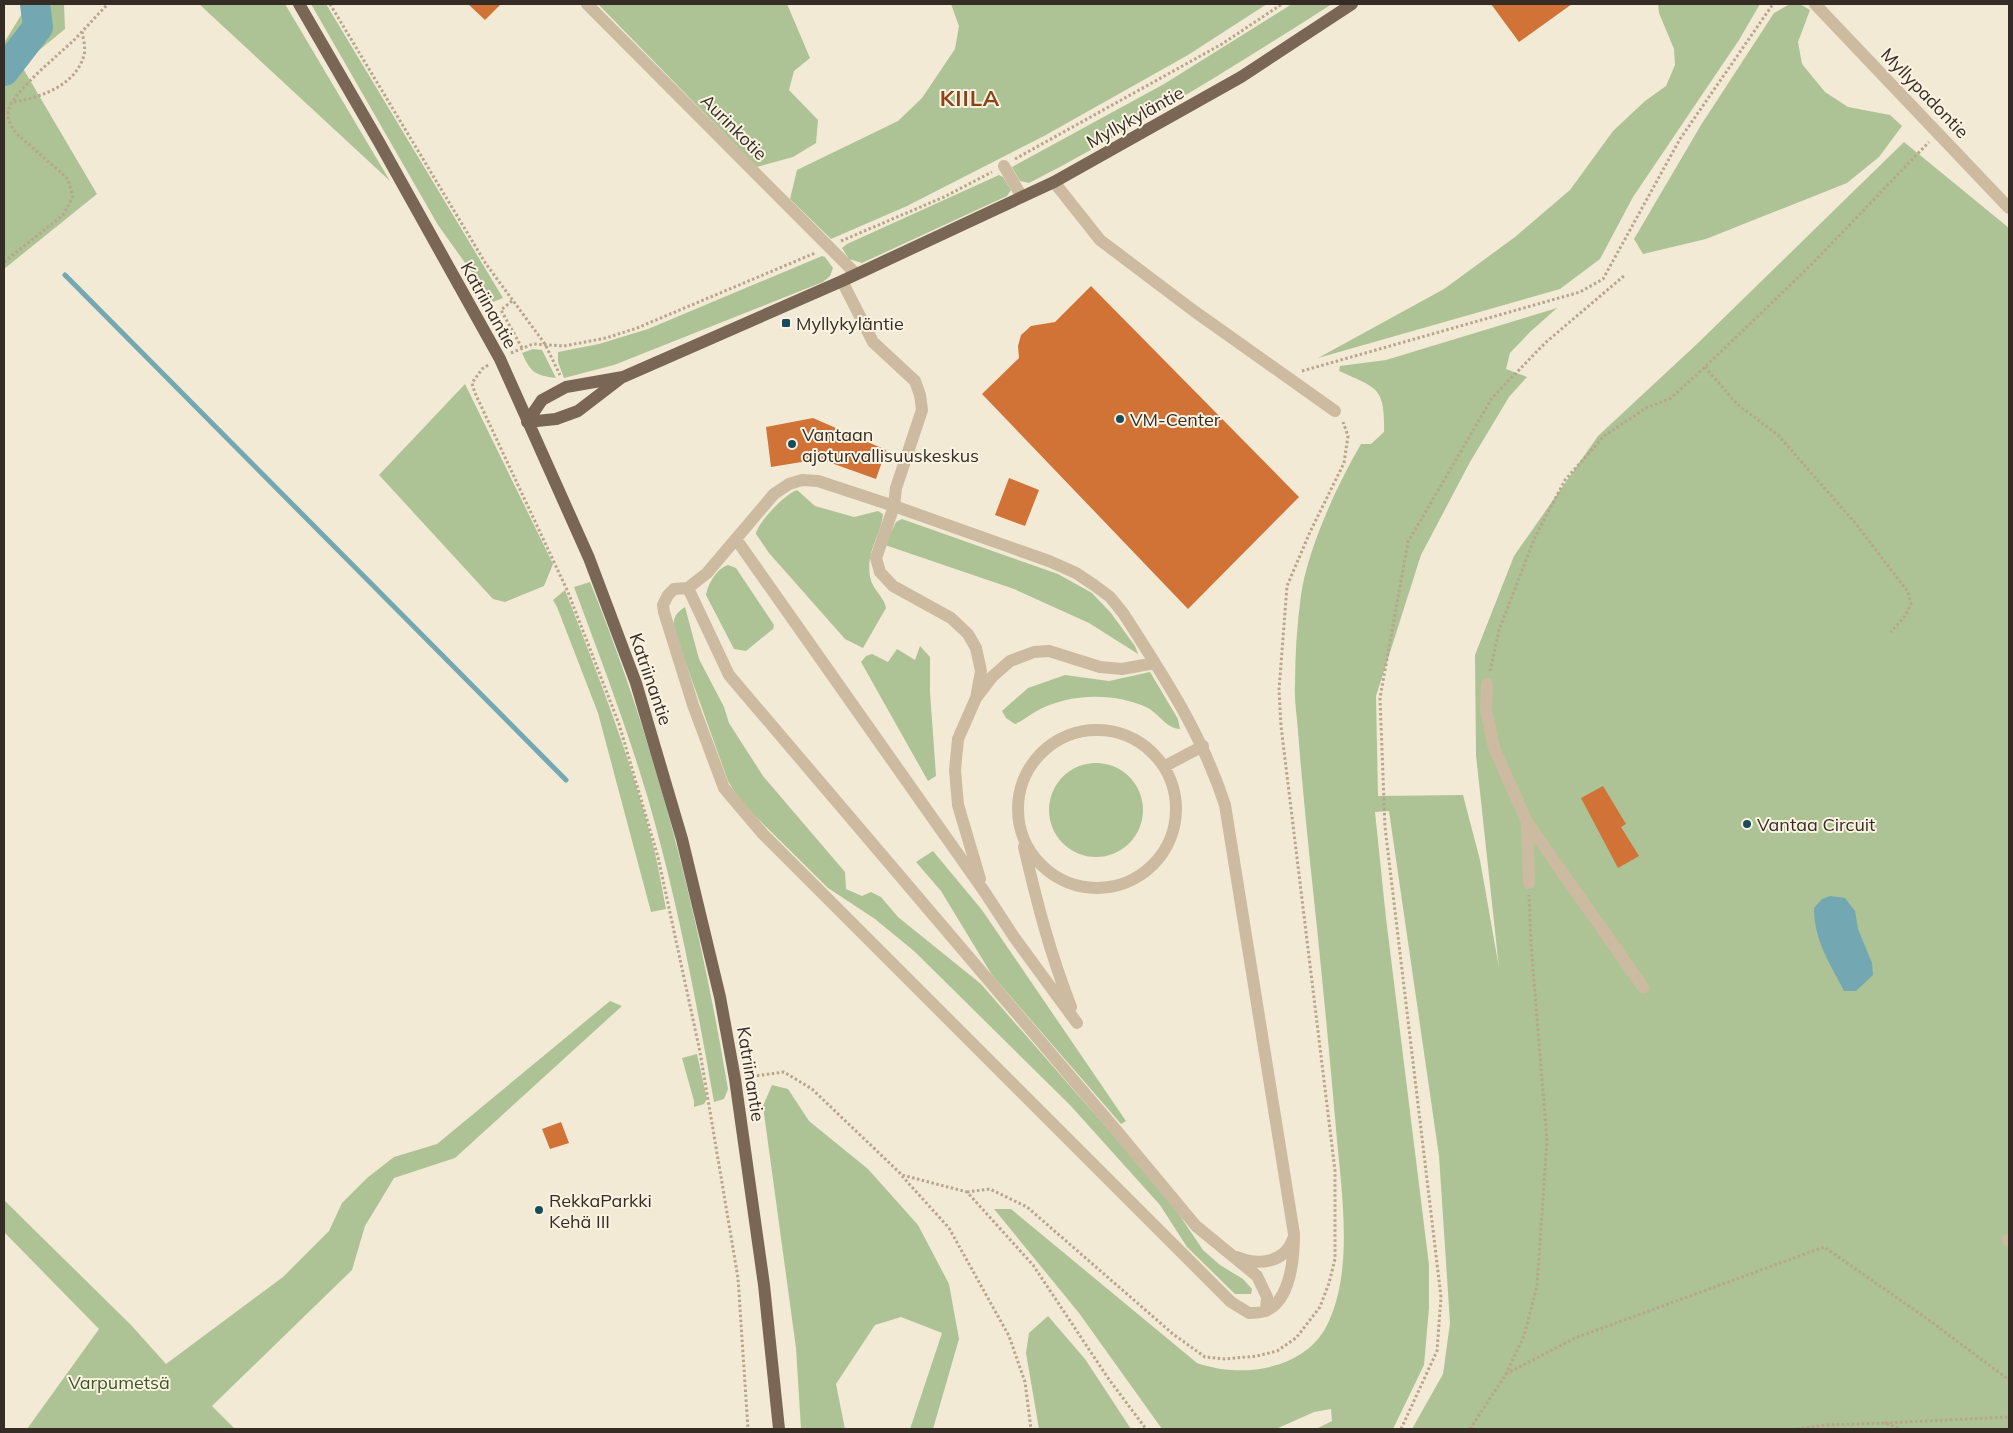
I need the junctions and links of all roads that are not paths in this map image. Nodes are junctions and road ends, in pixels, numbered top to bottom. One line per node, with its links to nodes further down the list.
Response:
1 (299, 4): 13 (main road, Katriinantie)
2 (587, 4): 9 (street, Aurinkotie)
3 (1352, 4): 6 (main road, Myllykyläntie)
4 (1816, 4): 8 (street, Myllypadontie)
5 (1004, 166): 7 (street)
6 (1054, 182): 7 (main road, Myllykyläntie); 12 (street)
7 (1022, 197): 9 (main road, Myllykyläntie)
8 (2009, 208)
9 (856, 274): 10 (main road, Myllykyläntie)
10 (842, 281): 11 (main road, Myllykyläntie); 14 (street)
11 (623, 377): 13 (main road, Myllykyläntie); 13 (main road, Myllykyläntie)
12 (1334, 411)
13 (527, 422): 30 (main road, Katriinantie)
14 (894, 506): 15 (street); 17 (street); 19 (street)
15 (736, 539): 16 (street); 25 (street)
16 (688, 588): 28 (street); 29 (street)
17 (1155, 663): 19 (street); 20 (street)
18 (1487, 684): 22 (street)
19 (976, 698): 25 (street)
20 (1203, 746): 21 (street); 27 (street)
21 (1165, 766): 23 (street); 23 (street)
22 (1527, 822): 24 (street); 26 (street)
23 (1021, 831): 25 (street)
24 (1529, 883)
25 (984, 891)
26 (1643, 987)
27 (1294, 1234): 28 (street); 29 (street)
28 (1230, 1254): 29 (street)
29 (1266, 1311)
30 (779, 1429)

